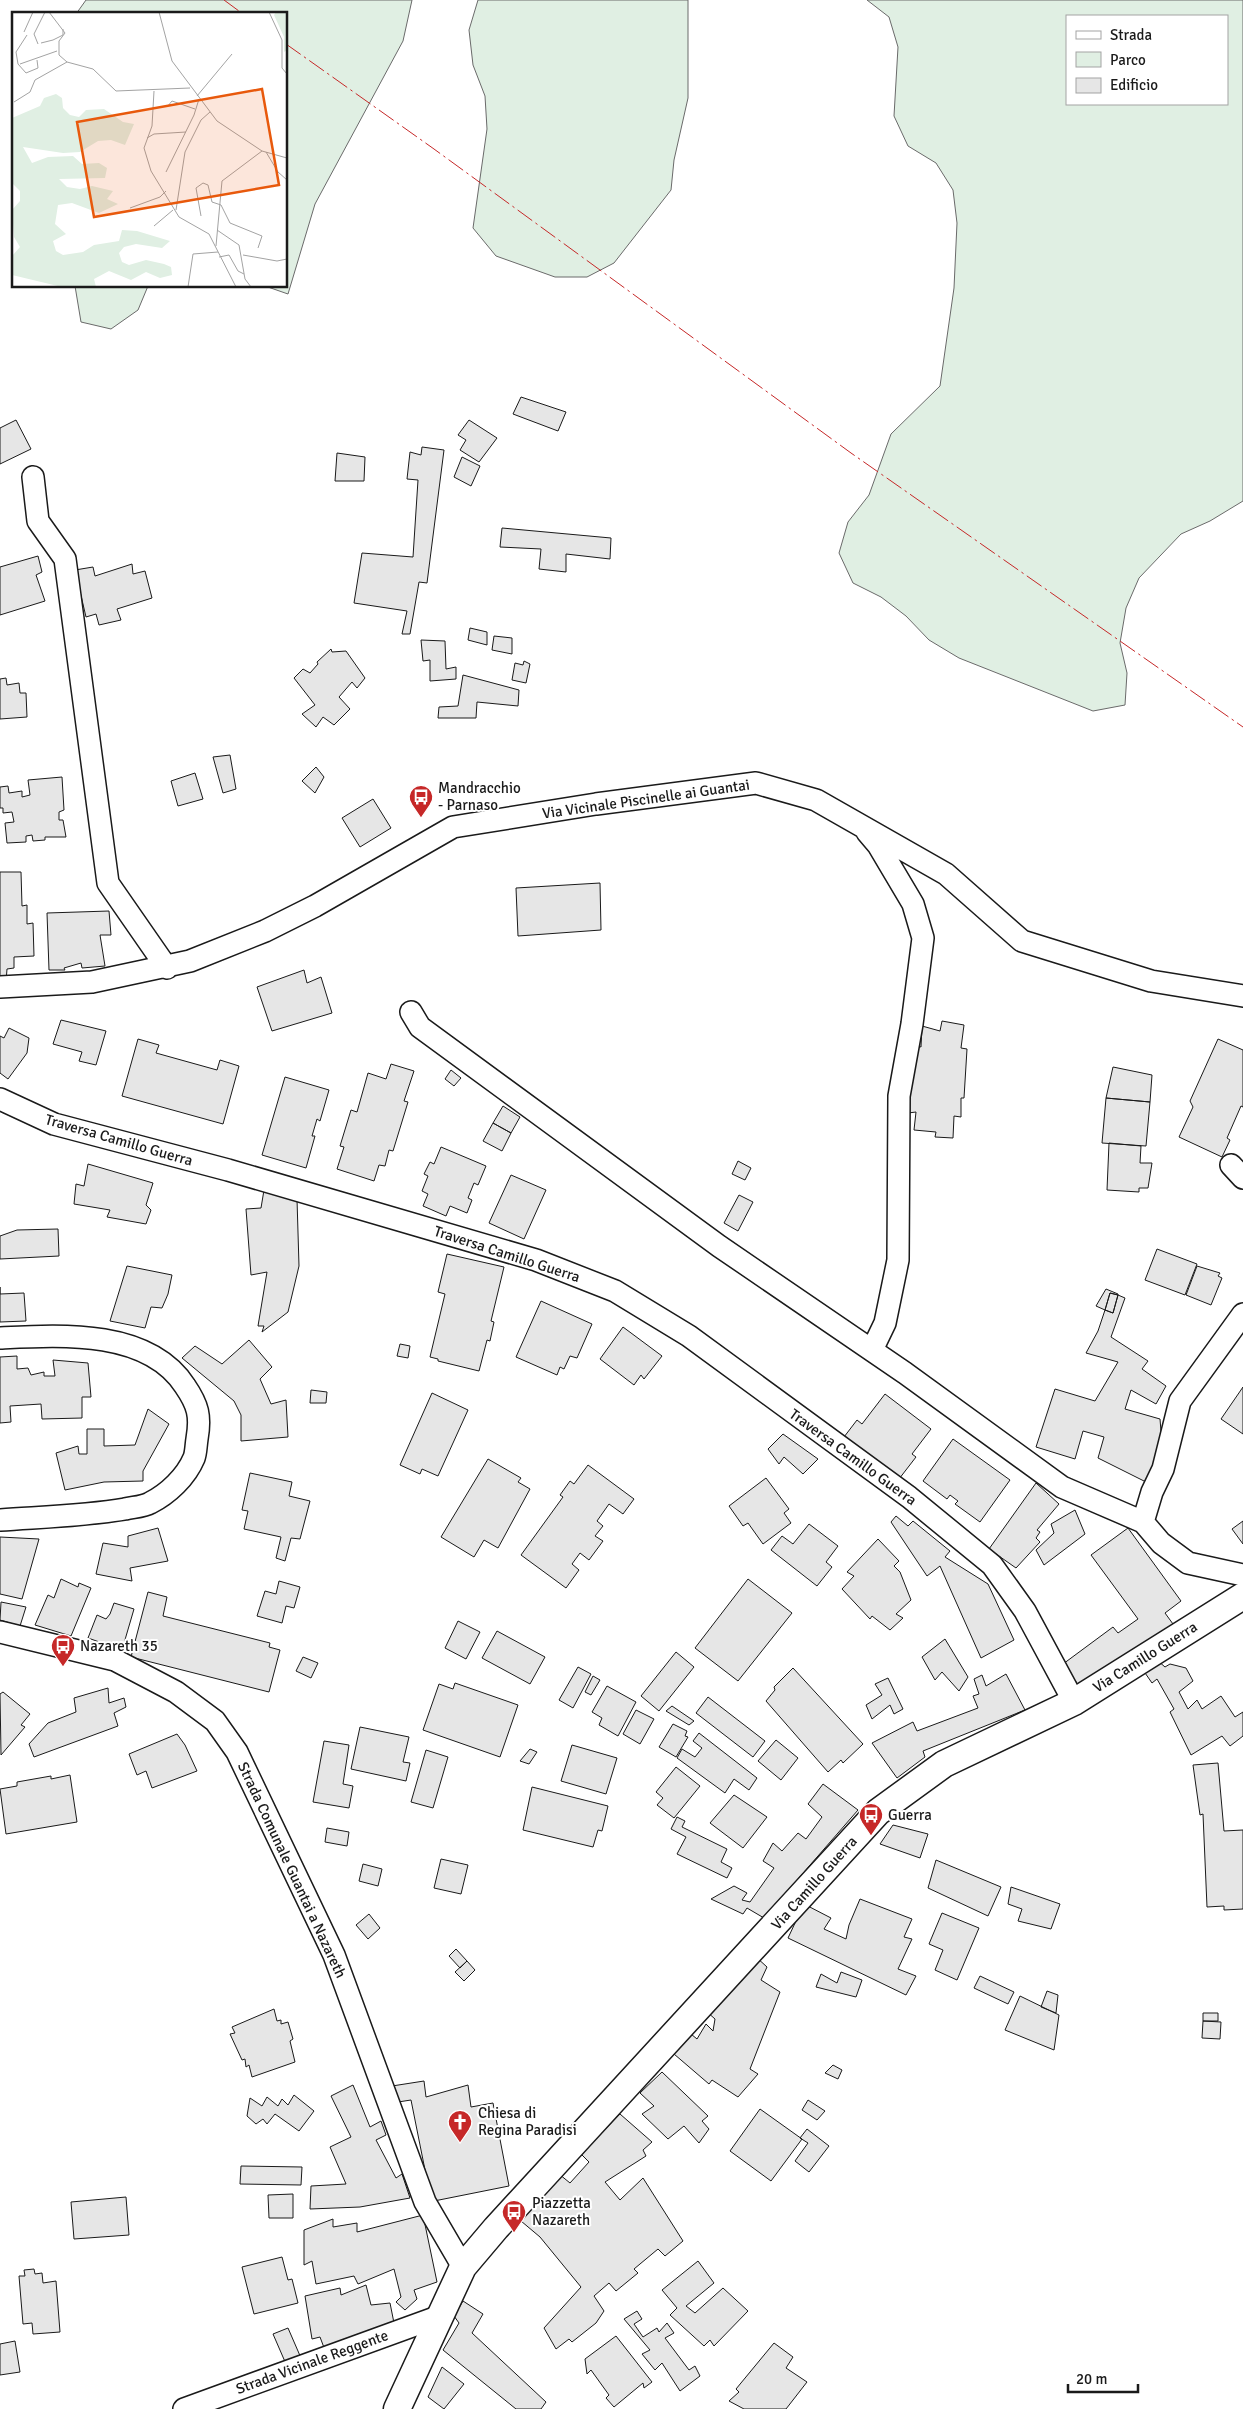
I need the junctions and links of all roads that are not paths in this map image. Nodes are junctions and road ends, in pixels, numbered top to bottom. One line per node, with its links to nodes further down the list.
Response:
1 (34, 477): 3 (street)
2 (861, 825): 3 (street, Via Vicinale Piscinelle ai Guantai); 5 (street, Via Vicinale Piscinelle ai Guantai); 10 (street)
3 (167, 968): 4 (street, Via Vicinale Piscinelle ai Guantai)
4 (0, 987)
5 (1243, 996)
6 (411, 1012): 10 (street)
7 (0, 1099): 16 (street, Traversa Camillo Guerra)
8 (1243, 1314): 12 (street)
9 (0, 1338): 11 (street)
10 (872, 1350): 12 (street)
11 (0, 1520)
12 (1143, 1522): 13 (street)
13 (1243, 1575)
14 (1243, 1596): 16 (street, Via Camillo Guerra)
15 (0, 1632): 17 (street, Strada Comunale Guantai a Nazareth)
16 (1074, 1702): 17 (street, Via Camillo Guerra)
17 (463, 2267): 18 (street, Via Camillo Guerra)
18 (440, 2316): 19 (street, Strada Vicinale Reggente); 20 (street, Via Camillo Guerra)
19 (184, 2409)
20 (397, 2409)

